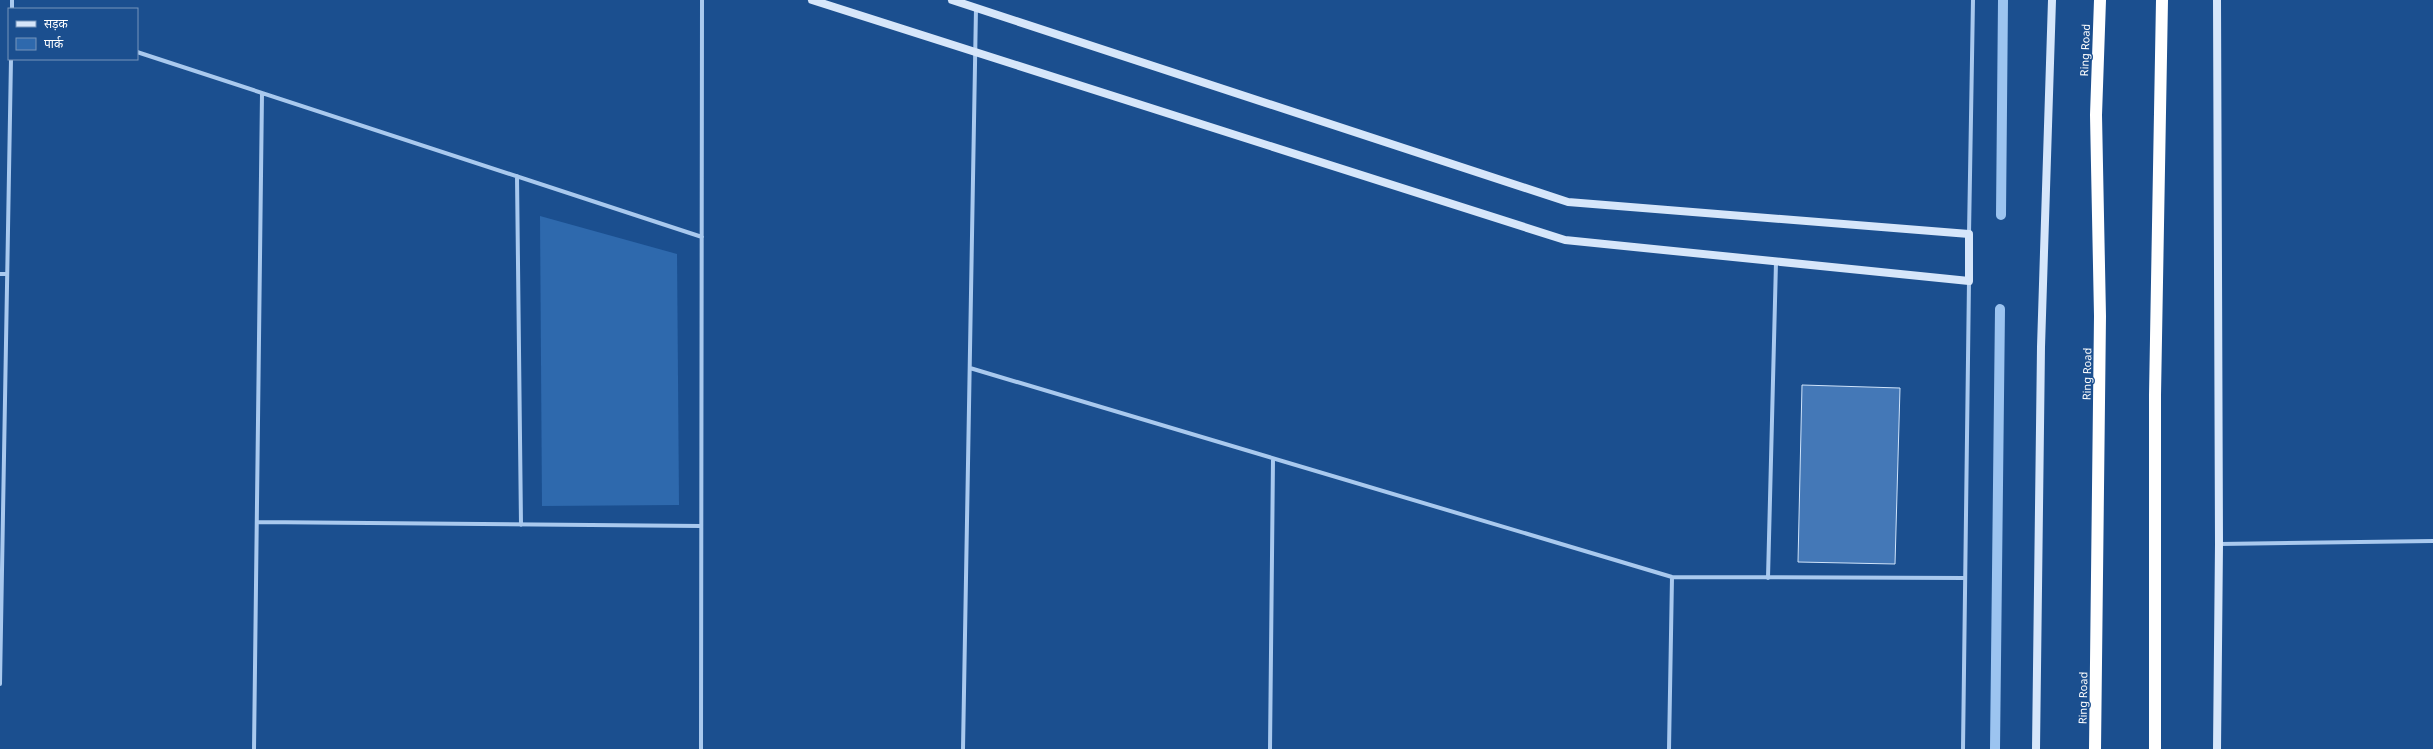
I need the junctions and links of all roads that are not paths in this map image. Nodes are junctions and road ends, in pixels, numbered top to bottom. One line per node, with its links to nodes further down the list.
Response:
1 (702, 0): 16 (street)
2 (812, 0): 11 (street)
3 (952, 0): 9 (street)
4 (1973, 0): 15 (street)
5 (2052, 0): 39 (street)
6 (2100, 0): 40 (highway, Ring Road)
7 (2162, 0): 41 (highway)
8 (2217, 0): 28 (street)
9 (976, 8): 11 (street); 15 (street)
10 (138, 52): 13 (street)
11 (975, 52): 17 (street); 21 (street)
12 (11, 60): 19 (street)
13 (262, 93): 14 (street); 24 (street)
14 (518, 176): 16 (street); 25 (street)
15 (1970, 234): 20 (street)
16 (702, 237): 26 (street)
17 (1776, 262): 20 (street); 30 (street)
18 (0, 274): 19 (street)
19 (7, 274): 23 (street)
20 (1969, 281): 31 (street)
21 (970, 368): 22 (street); 35 (street)
22 (1272, 459): 29 (street); 36 (street)
23 (2, 518): 32 (street)
24 (257, 522): 25 (street); 33 (street)
25 (521, 525): 26 (street)
26 (701, 526): 34 (street)
27 (2433, 541): 28 (street)
28 (2219, 544): 42 (street)
29 (1672, 577): 30 (street); 37 (street)
30 (1768, 578): 31 (street)
31 (1965, 578): 38 (street)
32 (0, 684)
33 (254, 749)
34 (701, 749)
35 (963, 749)
36 (1270, 749)
37 (1669, 749)
38 (1963, 749)
39 (2036, 749)
40 (2095, 749)
41 (2155, 749)
42 (2217, 749)

